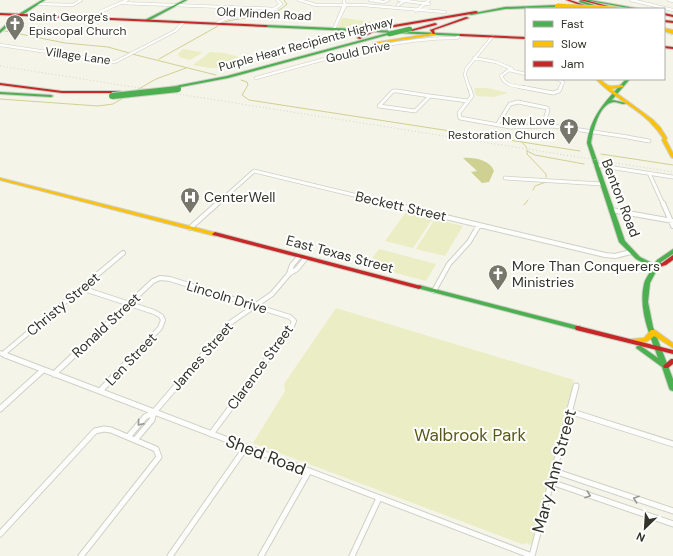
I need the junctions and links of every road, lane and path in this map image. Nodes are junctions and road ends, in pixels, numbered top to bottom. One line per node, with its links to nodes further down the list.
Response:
1 (82, 0): 17 (street)
2 (127, 0): 19 (street)
3 (186, 0): 23 (main road)
4 (278, 0): 36 (street)
5 (344, 0): 24 (street)
6 (370, 0): 7 (street); 18 (street)
7 (388, 0)
8 (399, 0): 15 (street)
9 (428, 0): 21 (street)
10 (567, 0): 29 (main road)
11 (580, 0): 31 (main road); 32 (main road); 33 (main road); 34 (main road)
12 (632, 0): 35 (street)
13 (669, 0): 16 (street)
14 (300, 1): 24 (street)
15 (404, 1): 21 (street); 25 (street)
16 (673, 1)
17 (41, 2): 45 (main road)
18 (352, 2)
19 (121, 3): 23 (street); 47 (street)
20 (412, 4): 37 (street)
21 (424, 4): 22 (street); 39 (street)
22 (429, 4)
23 (176, 5): 36 (street); 48 (main road)
24 (344, 5): 37 (street); 51 (street)
25 (398, 5)
26 (558, 6): 27 (main road, Purple Heart Recipients Highway); 28 (main road, Purple Heart Recipients Highway, bridge); 30 (main road, Purple Heart Recipients Highway, bridge); 43 (main road, Purple Heart Recipients Highway)
27 (534, 8)
28 (588, 8)
29 (593, 8)
30 (597, 8)
31 (600, 8)
32 (606, 8)
33 (613, 8)
34 (632, 8)
35 (651, 8)
36 (277, 9): 50 (street)
37 (405, 9): 39 (street)
38 (525, 9): 41 (main road, Purple Heart Recipients Highway)
39 (416, 11): 40 (street)
40 (429, 11): 42 (street); 46 (street)
41 (498, 11): 54 (main road, Purple Heart Recipients Highway); 55 (main road)
42 (446, 12)
43 (476, 12): 53 (main road); 54 (main road, Purple Heart Recipients Highway)
44 (0, 14): 45 (main road, Old Minden Road)
45 (20, 15): 47 (main road, Old Minden Road); 52 (main road)
46 (431, 15)
47 (93, 19): 48 (main road, Old Minden Road)
48 (145, 21): 49 (main road, Old Minden Road)
49 (183, 23): 50 (main road, Old Minden Road); 60 (street, Village Lane)
50 (216, 24): 51 (main road, Old Minden Road)
51 (334, 29): 53 (main road, Old Minden Road)
52 (1, 31)
53 (372, 31): 54 (main road); 62 (main road)
54 (415, 32): 55 (main road); 56 (main road, Purple Heart Recipients Highway, bridge); 61 (main road)
55 (435, 32): 57 (main road)
56 (392, 35): 61 (main road, Purple Heart Recipients Highway); 62 (main road, Purple Heart Recipients Highway)
57 (459, 35): 58 (main road); 67 (street, Gould Drive)
58 (492, 36): 59 (main road); 63 (street)
59 (525, 38)
60 (0, 45)
61 (346, 48): 74 (main road, Purple Heart Recipients Highway)
62 (325, 51): 74 (main road, Purple Heart Recipients Highway)
63 (474, 58): 64 (street); 80 (street)
64 (512, 69): 65 (street); 68 (street)
65 (525, 74)
66 (0, 78): 75 (main road)
67 (256, 78)
68 (559, 80)
69 (627, 80): 72 (main road)
70 (599, 81): 72 (main road); 77 (main road)
71 (0, 84): 75 (main road, Purple Heart Recipients Highway)
72 (622, 86): 77 (main road)
73 (0, 88): 78 (main road, Purple Heart Recipients Highway)
74 (174, 88): 75 (main road, Purple Heart Recipients Highway, bridge); 78 (main road, Purple Heart Recipients Highway, bridge)
75 (42, 90)
76 (0, 93): 78 (main road)
77 (615, 95): 81 (main road); 82 (main road)
78 (63, 96)
79 (430, 96): 79 (street); 80 (street)
80 (468, 101): 83 (street)
81 (607, 104): 82 (main road); 85 (main road)
82 (629, 104): 87 (main road)
83 (497, 125): 84 (street); 84 (street)
84 (543, 126): 85 (street)
85 (589, 132): 86 (street); 88 (main road, Benton Road)
86 (649, 140)
87 (673, 157)
88 (595, 165): 89 (street); 93 (main road, Benton Road)
89 (649, 173): 91 (street); 95 (street)
90 (505, 177): 93 (street)
91 (673, 177)
92 (0, 179): 98 (main road, East Texas Street)
93 (601, 183): 94 (main road, Benton Road)
94 (611, 210): 95 (street); 100 (main road, Benton Road)
95 (672, 221): 97 (street)
96 (479, 225): 98 (street, Beckett Street); 100 (street, Beckett Street); 108 (street)
97 (673, 226)
98 (190, 228): 103 (main road, East Texas Street)
99 (673, 251): 104 (main road)
100 (631, 252): 104 (main road, Benton Road)
101 (122, 253): 107 (street, Christy Street)
102 (673, 257): 104 (main road)
103 (302, 258): 105 (street, James Street); 105 (street, James Street); 108 (main road, East Texas Street)
104 (657, 266): 112 (main road)
105 (289, 274): 110 (street, James Street)
106 (160, 278): 109 (street, Ronald Street); 110 (street, Lincoln Drive)
107 (82, 288): 109 (street, Len Street); 117 (street, Christy Street)
108 (434, 291): 113 (main road, East Texas Street)
109 (129, 304): 121 (street, Ronald Street); 124 (street, Len Street)
110 (256, 306): 111 (street, Lincoln Drive); 127 (street, James Street)
111 (293, 320): 128 (street, Clarence Street)
112 (653, 332): 113 (main road); 114 (main road); 115 (main road)
113 (616, 339): 115 (main road, East Texas Street); 119 (main road)
114 (673, 346)
115 (659, 350): 116 (main road, East Texas Street); 119 (main road)
116 (673, 352)
117 (2, 354): 120 (street, Shed Road)
118 (673, 361): 119 (main road)
119 (666, 366): 123 (main road)
120 (43, 370): 121 (street, Shed Road); 125 (street)
121 (54, 374): 124 (street, Shed Road)
122 (576, 386): 126 (street, Mary Ann Street)
123 (673, 388)
124 (100, 391): 127 (street, Shed Road)
125 (0, 409)
126 (569, 411): 130 (street); 133 (street, Mary Ann Street)
127 (154, 412): 128 (street, Shed Road); 129 (street, James Street)
128 (211, 434): 131 (street, Shed Road)
129 (132, 438): 138 (street); 139 (street)
130 (673, 444)
131 (246, 447): 132 (street, Shed Road); 140 (street)
132 (310, 471): 135 (street, Shed Road); 141 (street)
133 (554, 471): 134 (street, Mary Ann Street); 136 (street, one-way to 133)
134 (551, 482): 137 (street, one-way to 137); 143 (street, Mary Ann Street)
135 (379, 498): 142 (street); 143 (street, Shed Road)
136 (673, 511)
137 (673, 524)
138 (0, 534)
139 (81, 556)
140 (170, 556)
141 (260, 556)
142 (352, 556)
143 (532, 556)

